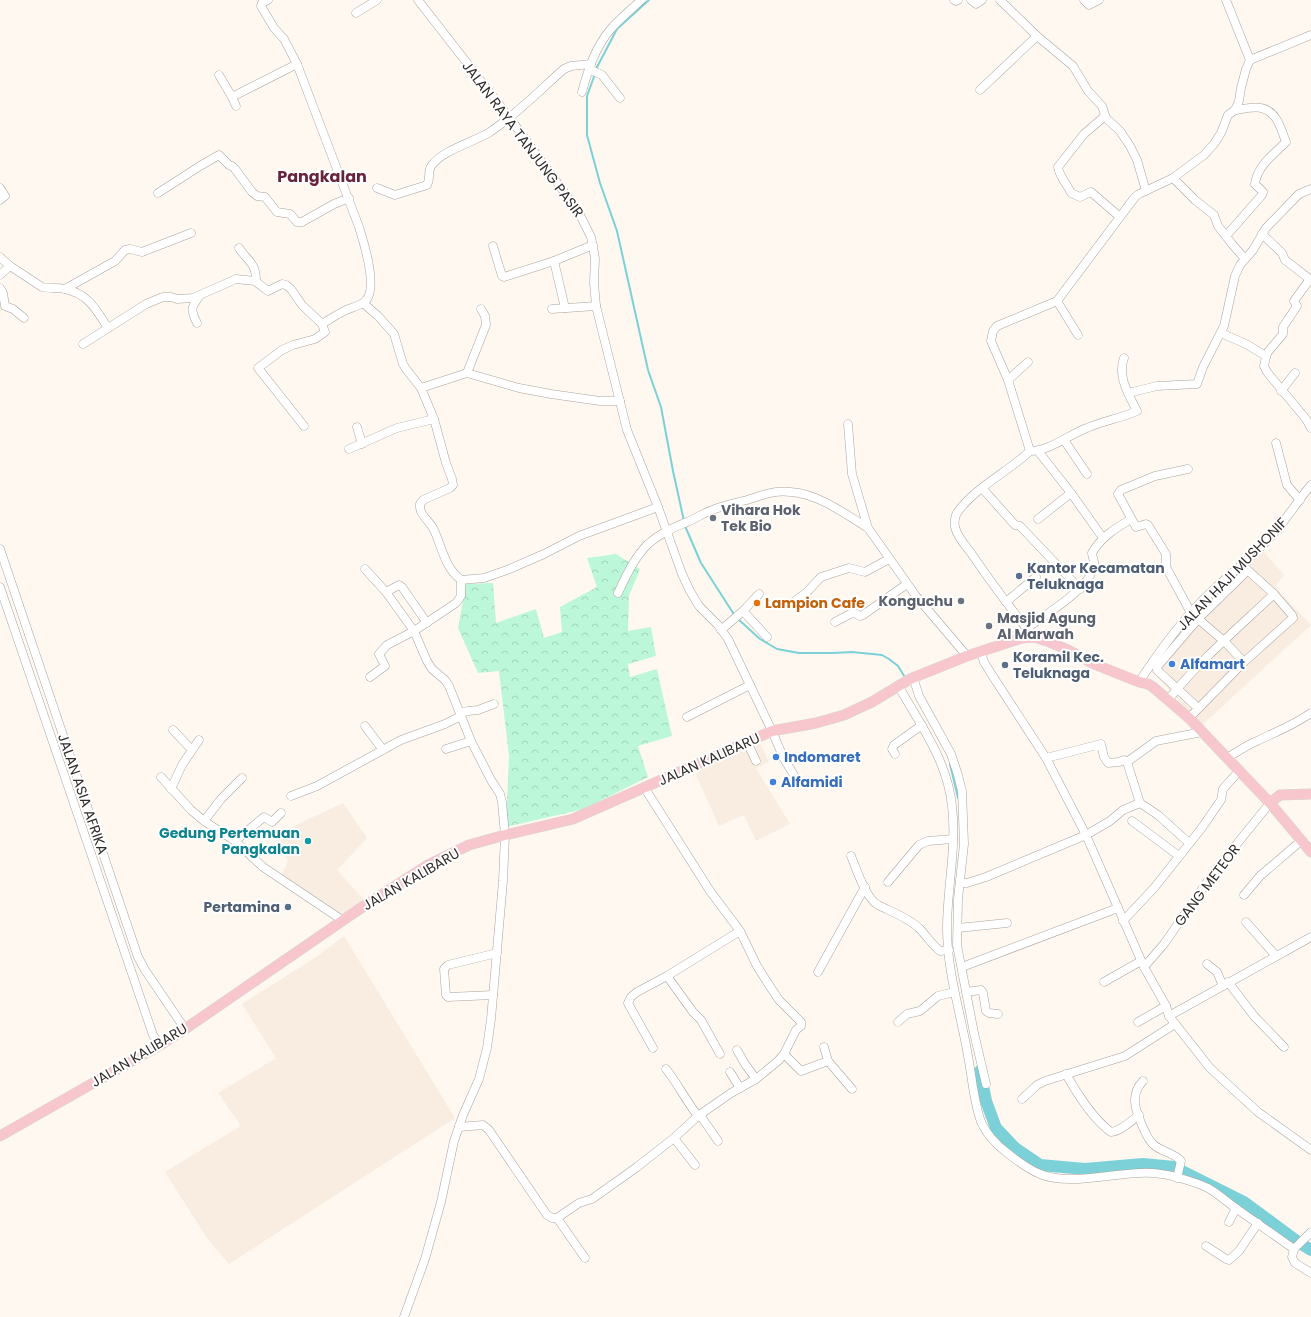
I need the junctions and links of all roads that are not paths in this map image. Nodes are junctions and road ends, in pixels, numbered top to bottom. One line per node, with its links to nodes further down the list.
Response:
1 (378, 0): 13 (street)
2 (418, 0): 27 (street, JALAN RAYA TANJUNG PASIR)
3 (641, 0): 18 (street)
4 (954, 0): 5 (street)
5 (958, 0)
6 (971, 0): 7 (street)
7 (982, 0)
8 (1000, 0): 15 (street)
9 (1084, 0): 10 (street)
10 (1099, 0)
11 (1226, 0): 16 (street)
12 (265, 2): 17 (street)
13 (356, 13)
14 (1311, 35): 16 (street)
15 (1037, 36): 20 (street); 26 (street)
16 (1250, 60): 25 (street)
17 (296, 64): 22 (street); 34 (street)
18 (590, 68): 21 (street); 23 (street); 27 (street)
19 (218, 75): 22 (street)
20 (980, 90)
21 (582, 92)
22 (232, 97): 24 (street)
23 (620, 98)
24 (236, 106)
25 (1235, 110): 28 (street); 39 (street)
26 (1105, 116): 32 (street); 36 (street)
27 (509, 117): 30 (street); 40 (street, JALAN RAYA TANJUNG PASIR)
28 (1172, 178): 32 (street); 39 (street)
29 (0, 188): 35 (street)
30 (377, 188)
31 (1311, 189): 38 (street)
32 (1146, 191): 36 (street)
33 (158, 193): 34 (street)
34 (348, 198): 54 (street)
35 (0, 200)
36 (1120, 217): 53 (street)
37 (191, 233): 51 (street)
38 (1262, 234): 44 (street); 48 (street)
39 (1226, 236): 44 (street)
40 (593, 245): 45 (street); 55 (street, JALAN RAYA TANJUNG PASIR)
41 (493, 246): 45 (street)
42 (239, 248): 49 (street)
43 (0, 257): 46 (street)
44 (1245, 259): 63 (street)
45 (554, 261): 57 (street)
46 (10, 266): 47 (street); 51 (street)
47 (0, 275)
48 (1310, 280): 66 (street)
49 (256, 281): 52 (street); 61 (street)
50 (0, 288): 59 (street)
51 (65, 289): 62 (street)
52 (200, 295): 60 (street); 62 (street)
53 (1057, 301): 64 (street); 71 (street)
54 (363, 303): 61 (street); 72 (street)
55 (596, 306): 57 (street); 75 (street, JALAN RAYA TANJUNG PASIR)
56 (552, 308): 57 (street)
57 (566, 308)
58 (481, 309): 69 (street)
59 (24, 318)
60 (197, 323)
61 (322, 324): 78 (street)
62 (108, 328): 65 (street)
63 (1221, 333): 66 (street); 74 (street)
64 (1078, 335)
65 (83, 344)
66 (1266, 356): 73 (street)
67 (1124, 358): 74 (street)
68 (1028, 362): 71 (street)
69 (467, 373): 72 (street); 75 (street)
70 (1295, 373): 73 (street)
71 (1008, 380): 85 (street)
72 (421, 388): 76 (street)
73 (1281, 391): 80 (street)
74 (1128, 393): 81 (street)
75 (620, 401): 92 (street, JALAN RAYA TANJUNG PASIR)
76 (434, 419): 83 (street); 103 (street)
77 (848, 424): 95 (street)
78 (304, 426)
79 (356, 427): 83 (street)
80 (1311, 428)
81 (1064, 440): 85 (street); 87 (street)
82 (1276, 443): 91 (street)
83 (362, 444): 84 (street)
84 (350, 450)
85 (1034, 451): 89 (street); 90 (street)
86 (1188, 469): 94 (street)
87 (1087, 474)
88 (1311, 485): 91 (street, JALAN HAJI MUSHONIF)
89 (982, 488): 106 (street); 111 (street)
90 (1071, 493): 93 (street); 97 (street)
91 (1300, 500): 100 (street, JALAN HAJI MUSHONIF)
92 (658, 507): 96 (street, JALAN RAYA TANJUNG PASIR); 103 (street)
93 (1038, 519)
94 (1131, 519): 97 (street); 114 (street)
95 (868, 528): 96 (street); 99 (street)
96 (668, 530): 108 (street); 119 (street, JALAN RAYA TANJUNG PASIR)
97 (1103, 538): 106 (street)
98 (0, 549): 208 (street, JALAN ASIA AFRIKA)
99 (889, 560): 104 (street); 112 (street)
100 (1244, 568): 110 (street); 114 (street, JALAN HAJI MUSHONIF); 115 (street)
101 (365, 569): 107 (street)
102 (1036, 578): 111 (street)
103 (461, 580): 117 (street)
104 (907, 584): 116 (street); 125 (street)
105 (0, 587): 209 (street, JALAN ASIA AFRIKA)
106 (1080, 589): 118 (street)
107 (386, 592): 117 (street); 120 (street)
108 (618, 593)
109 (759, 594): 113 (street)
110 (1274, 594): 123 (street); 126 (street)
111 (1006, 602): 118 (street)
112 (791, 604)
113 (741, 613): 119 (street); 121 (street)
114 (1191, 613): 115 (street); 129 (street, JALAN HAJI MUSHONIF)
115 (1198, 619): 123 (street); 131 (street)
116 (835, 622)
117 (427, 623): 120 (street)
118 (1027, 628): 122 (street)
119 (721, 630): 130 (street, JALAN RAYA TANJUNG PASIR)
120 (414, 631): 127 (street); 136 (street)
121 (767, 637)
122 (1034, 637): 124 (main road, JALAN KALIBARU); 129 (main road)
123 (1224, 641): 126 (street); 131 (street)
124 (981, 652): 125 (main road, JALAN KALIBARU); 151 (street)
125 (968, 656): 128 (main road, JALAN KALIBARU)
126 (1244, 662): 134 (street)
127 (370, 677)
128 (906, 681): 139 (street); 142 (main road, JALAN KALIBARU); 178 (street)
129 (1138, 682): 132 (main road)
130 (750, 685): 137 (street); 142 (street, JALAN RAYA TANJUNG PASIR)
131 (1177, 689): 132 (street); 134 (street)
132 (1168, 700): 138 (main road)
133 (494, 704): 136 (street)
134 (1198, 708): 138 (street)
135 (1311, 713): 152 (street)
136 (460, 715): 145 (street); 149 (street)
137 (687, 717)
138 (1189, 718): 143 (main road)
139 (922, 725): 150 (street); 170 (street)
140 (365, 726): 149 (street)
141 (173, 730): 148 (street)
142 (772, 731): 146 (main road, JALAN KALIBARU); 158 (street, JALAN RAYA TANJUNG PASIR)
143 (1202, 732): 152 (main road); 154 (street)
144 (199, 740): 148 (street)
145 (471, 741): 147 (street); 168 (street)
146 (747, 742): 153 (street); 159 (main road, JALAN KALIBARU)
147 (446, 749)
148 (192, 750): 160 (street)
149 (383, 750): 162 (street)
150 (895, 754)
151 (1046, 758): 154 (street); 169 (street)
152 (1227, 758): 155 (main road)
153 (756, 761)
154 (1127, 762): 163 (street)
155 (1240, 771): 164 (main road); 173 (street)
156 (161, 777): 160 (street)
157 (242, 778): 167 (street)
158 (797, 780)
159 (644, 787): 168 (main road, JALAN KALIBARU); 187 (street)
160 (171, 789): 167 (street)
161 (1311, 794): 164 (main road)
162 (291, 796)
163 (1140, 803): 169 (street); 173 (street)
164 (1270, 803): 171 (main road); 192 (street, GANG METEOR)
165 (281, 813): 172 (street)
166 (1132, 821): 176 (street)
167 (204, 822): 172 (street)
168 (505, 835): 182 (main road, JALAN KALIBARU); 190 (street)
169 (1086, 835): 178 (street); 181 (street)
170 (953, 839): 177 (street); 189 (street)
171 (1302, 840): 174 (main road); 180 (street)
172 (235, 841): 182 (street)
173 (1189, 843): 176 (street)
174 (1311, 852)
175 (851, 856): 179 (street)
176 (1179, 856): 183 (street)
177 (888, 882)
178 (960, 883): 186 (street)
179 (865, 887): 189 (street); 195 (street)
180 (1244, 895)
181 (1118, 908): 183 (street); 194 (street)
182 (342, 920): 208 (main road, JALAN KALIBARU)
183 (1123, 921): 192 (street)
184 (1246, 922): 191 (street)
185 (1007, 923): 186 (street)
186 (958, 928): 194 (street)
187 (740, 931): 196 (street); 215 (street)
188 (1311, 937): 191 (street)
189 (949, 950): 199 (street)
190 (497, 954): 201 (street); 201 (street)
191 (1276, 956): 198 (street)
192 (1142, 964): 197 (street, GANG METEOR); 202 (street)
193 (1208, 964): 198 (street)
194 (962, 967): 200 (street)
195 (818, 972)
196 (667, 976): 212 (street); 214 (street)
197 (1104, 982)
198 (1226, 984): 204 (street); 211 (street)
199 (954, 992): 205 (street); 234 (street)
200 (966, 992): 203 (street); 222 (street)
201 (493, 995): 228 (street)
202 (1166, 1006): 204 (street); 206 (street)
203 (998, 1014)
204 (1169, 1016): 207 (street)
205 (898, 1022)
206 (1138, 1022)
207 (1176, 1024): 219 (street); 232 (street)
208 (185, 1029): 209 (main road, JALAN KALIBARU)
209 (160, 1045): 229 (main road, JALAN KALIBARU)
210 (824, 1047): 216 (street)
211 (1284, 1047)
212 (653, 1048)
213 (737, 1050): 220 (street)
214 (720, 1054)
215 (784, 1054): 216 (street); 220 (street)
216 (828, 1061): 224 (street)
217 (666, 1069): 226 (street)
218 (730, 1072): 223 (street)
219 (1066, 1074): 225 (street); 227 (street)
220 (756, 1079): 223 (street)
221 (1143, 1081): 227 (street)
222 (986, 1084)
223 (740, 1088): 226 (street)
224 (852, 1089)
225 (1022, 1099)
226 (699, 1115): 230 (street); 231 (street)
227 (1139, 1115): 234 (street)
228 (459, 1127): 236 (street); 244 (street)
229 (0, 1136)
230 (674, 1138): 233 (street); 236 (street)
231 (718, 1141)
232 (1311, 1150)
233 (695, 1165)
234 (1179, 1172): 235 (street)
235 (1236, 1208): 237 (street); 238 (street)
236 (557, 1218): 242 (street)
237 (1229, 1222)
238 (1258, 1223): 240 (street); 241 (street)
239 (1311, 1232): 241 (street)
240 (1206, 1246)
241 (1295, 1249): 243 (street)
242 (585, 1258)
243 (1311, 1273)
244 (404, 1317)

